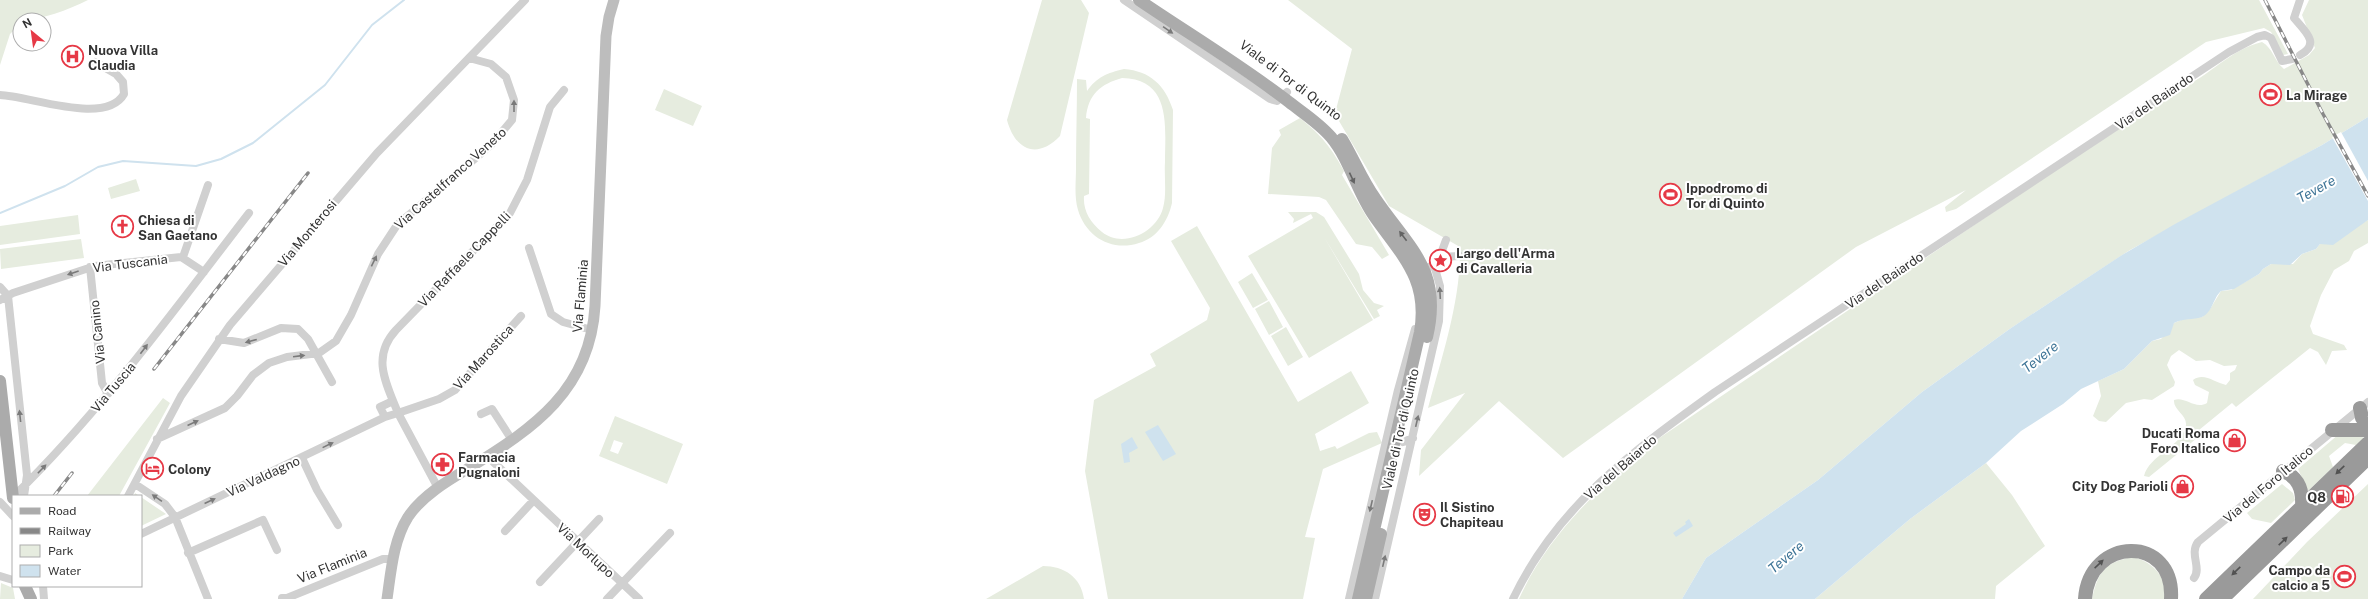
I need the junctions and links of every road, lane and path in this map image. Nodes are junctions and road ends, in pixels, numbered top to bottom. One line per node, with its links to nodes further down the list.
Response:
1 (525, 0): 9 (street, Via Monterosi)
2 (614, 0): 29 (street, Via Flaminia)
3 (1124, 0): 7 (street, Viale di Tor di Quinto)
4 (1139, 0): 7 (main road, Viale di Tor di Quinto)
5 (1154, 0): 14 (main road, Viale di Tor di Quinto)
6 (2300, 0): 8 (street)
7 (1155, 16): 14 (main road, Viale di Tor di Quinto, one-way to 14)
8 (2300, 55)
9 (469, 58): 30 (street, Via Monterosi); 31 (street, Via Castelfranco Veneto, one-way to 9)
10 (2292, 60): 94 (street, Via del Baiardo)
11 (95, 62): 13 (street)
12 (564, 90): 35 (street, Via Raffaele Cappelli)
13 (0, 95)
14 (1285, 95): 23 (main road, Viale di Tor di Quinto)
15 (208, 185): 20 (street)
16 (249, 213): 24 (street, Via Tuscia)
17 (1446, 240): 21 (street)
18 (529, 248): 29 (street)
19 (1460, 256): 21 (street)
20 (184, 257): 22 (street, Via Tuscania); 24 (street, Via Tuscania)
21 (1439, 257): 23 (street)
22 (90, 267): 26 (street, Via Tuscania, one-way to 26); 34 (street, Via Canino)
23 (1424, 268): 64 (main road, Viale di Tor di Quinto, one-way to 23); 69 (main road, Viale di Tor di Quinto, one-way to 69)
24 (204, 272): 34 (street, Via Tuscia, one-way to 24)
25 (0, 287): 26 (street)
26 (8, 296): 27 (street, Via Tuscania); 51 (street, one-way to 26)
27 (0, 300)
28 (521, 316): 37 (street, Via Marostica)
29 (592, 330): 44 (street, Via Flaminia)
30 (219, 339): 31 (street, one-way to 30); 43 (street, Via Monterosi)
31 (316, 354): 33 (street); 43 (street, Via Castelfranco Veneto, one-way to 31)
32 (0, 381): 53 (main road)
33 (332, 382)
34 (108, 394): 51 (street, Via Tuscia, one-way to 34)
35 (393, 401): 37 (street, Via Raffaele Cappelli); 39 (street)
36 (2364, 405): 40 (highway); 41 (street, Via del Foro Italico)
37 (398, 413): 39 (street, Via Marostica); 52 (street)
38 (481, 414): 44 (street)
39 (385, 417): 47 (street, Via Valdagno, one-way to 39)
40 (2368, 425)
41 (2332, 430): 42 (highway); 49 (street, Via del Foro Italico)
42 (2368, 430)
43 (157, 439): 50 (street, Via Monterosi)
44 (512, 440): 46 (street, Via Flaminia)
45 (2368, 442): 59 (highway, one-way to 59)
46 (487, 456): 52 (street, Via Flaminia); 57 (street, Via Morlupo)
47 (302, 458): 61 (street, Via Valdagno, one-way to 47); 63 (street)
48 (2368, 458): 73 (highway, one-way to 48)
49 (2283, 471): 59 (highway); 75 (street, Via del Foro Italico)
50 (135, 484): 56 (street, Via Monterosi); 61 (street, one-way to 50)
51 (26, 485): 54 (street, Via Tuscia); 55 (street)
52 (438, 488): 72 (street, Via Flaminia)
53 (13, 495)
54 (15, 495)
55 (24, 495)
56 (129, 495)
57 (533, 501): 65 (street); 68 (street, Via Morlupo)
58 (0, 502): 60 (street)
59 (2302, 506): 97 (highway, one-way to 97)
60 (12, 515)
61 (175, 517): 67 (street, Via Valdagno); 71 (street)
62 (599, 519): 68 (street)
63 (338, 525)
64 (1387, 528): 92 (main road, Viale di Tor di Quinto); 93 (street, Viale di Tor di Quinto, one-way to 64)
65 (505, 531)
66 (670, 533): 78 (street)
67 (142, 534)
68 (577, 542): 77 (street); 78 (street, Via Morlupo)
69 (1365, 549): 90 (street, Viale di Tor di Quinto); 91 (main road, Viale di Tor di Quinto)
70 (277, 550): 71 (street)
71 (188, 553): 86 (street)
72 (394, 558): 82 (street, Via Flaminia); 87 (street, Via Flaminia)
73 (2255, 568): 98 (highway); 99 (highway)
74 (0, 576): 76 (street)
75 (2194, 578)
76 (12, 580)
77 (540, 582)
78 (622, 584): 88 (street); 89 (street, Via Morlupo)
79 (24, 587): 83 (main road)
80 (25, 587): 84 (main road)
81 (43, 587): 85 (street)
82 (282, 598)
83 (22, 599)
84 (32, 599)
85 (44, 599)
86 (208, 599)
87 (387, 599)
88 (607, 599)
89 (639, 599)
90 (1349, 599)
91 (1358, 599)
92 (1366, 599)
93 (1375, 599)
94 (1513, 599)
95 (2085, 599): 96 (highway, one-way to 96)
96 (2171, 599)
97 (2206, 599)
98 (2222, 599)
99 (2230, 599)

